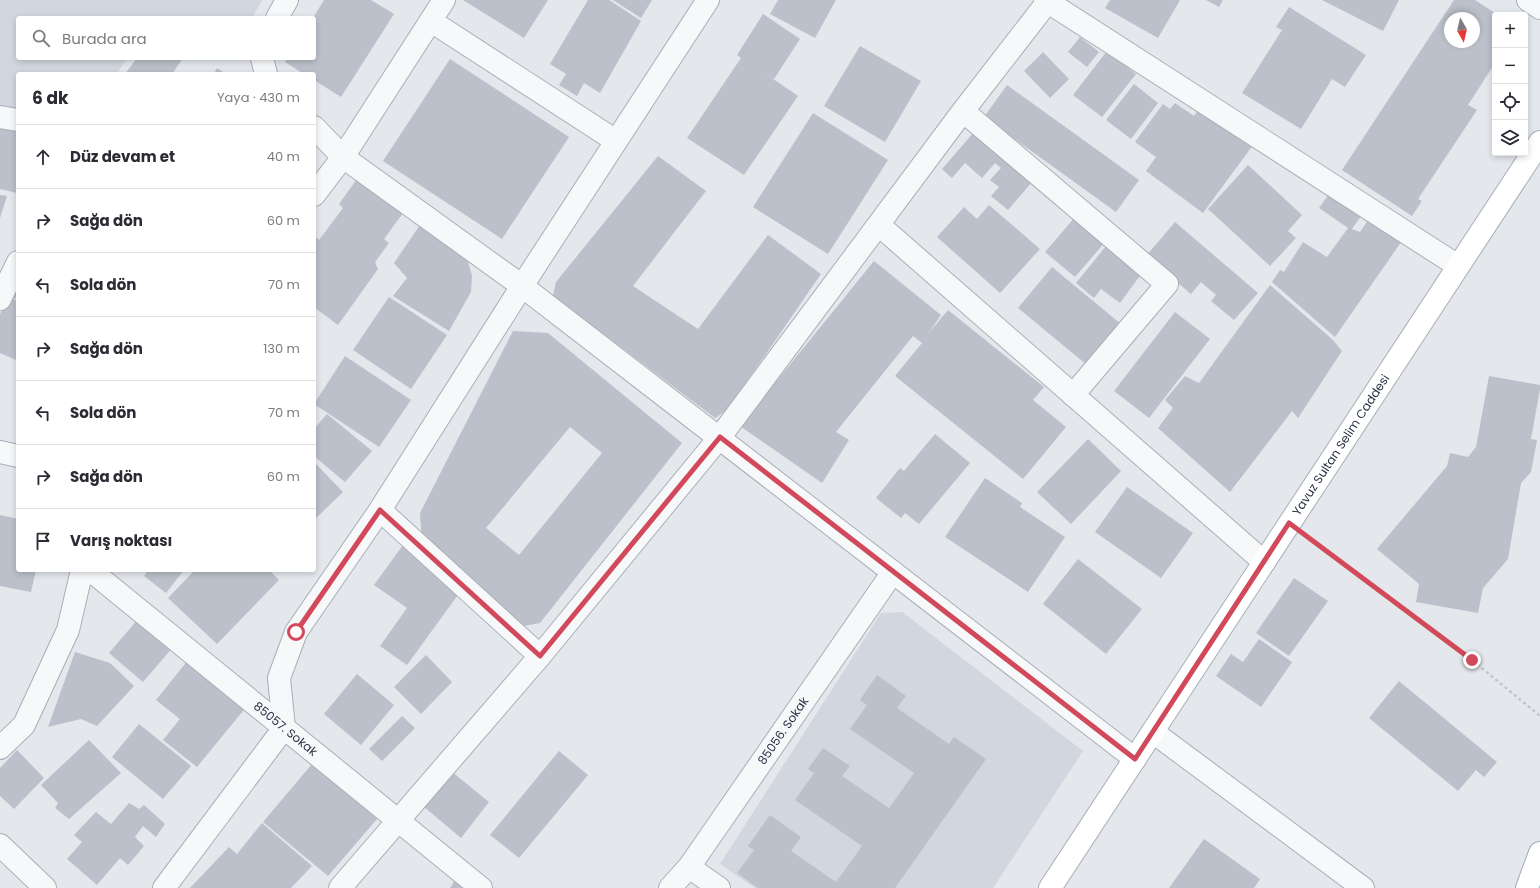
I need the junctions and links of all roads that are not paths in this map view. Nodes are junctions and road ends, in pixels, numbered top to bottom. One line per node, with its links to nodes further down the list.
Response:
1 (287, 0): 7 (street)
2 (444, 0): 8 (street)
3 (708, 0): 15 (street)
4 (1047, 0): 11 (street); 21 (street)
5 (1528, 0): 6 (street)
6 (1540, 8)
7 (278, 16)
8 (431, 21): 15 (street); 17 (street)
9 (262, 60): 10 (street)
10 (266, 72)
11 (963, 111): 19 (street); 24 (street)
12 (0, 117): 13 (street)
13 (16, 120)
14 (316, 129): 17 (street)
15 (616, 141): 22 (street)
16 (1540, 142): 21 (street, Yavuz Sultan Selim Caddesi)
17 (343, 157): 18 (street); 22 (street)
18 (316, 192)
19 (879, 225): 24 (street); 25 (street)
20 (16, 266): 23 (street)
21 (1458, 266): 29 (street, Yavuz Sultan Selim Caddesi)
22 (522, 286): 25 (street); 28 (street)
23 (0, 299)
24 (1073, 395): 29 (street)
25 (720, 437): 32 (street); 33 (street)
26 (0, 452): 27 (street)
27 (16, 456)
28 (380, 510): 33 (street); 34 (street)
29 (1264, 562): 35 (street, Yavuz Sultan Selim Caddesi)
30 (81, 572): 36 (street)
31 (92, 572): 34 (street, 85057. Sokak)
32 (893, 572): 37 (street); 41 (street, 85056. Sokak)
33 (540, 656): 38 (street)
34 (284, 728): 38 (street, 85057. Sokak); 43 (street)
35 (1153, 732): 37 (street, Yavuz Sultan Selim Caddesi); 49 (street)
36 (0, 748)
37 (1135, 759): 48 (street, Yavuz Sultan Selim Caddesi)
38 (399, 822): 44 (street); 45 (street, 85057. Sokak)
39 (0, 845): 42 (street)
40 (1540, 853): 50 (street)
41 (689, 867): 46 (street, 85056. Sokak); 47 (street)
42 (45, 888)
43 (164, 888)
44 (340, 888)
45 (481, 888)
46 (670, 888)
47 (720, 888)
48 (1050, 888)
49 (1362, 888)
50 (1527, 888)

